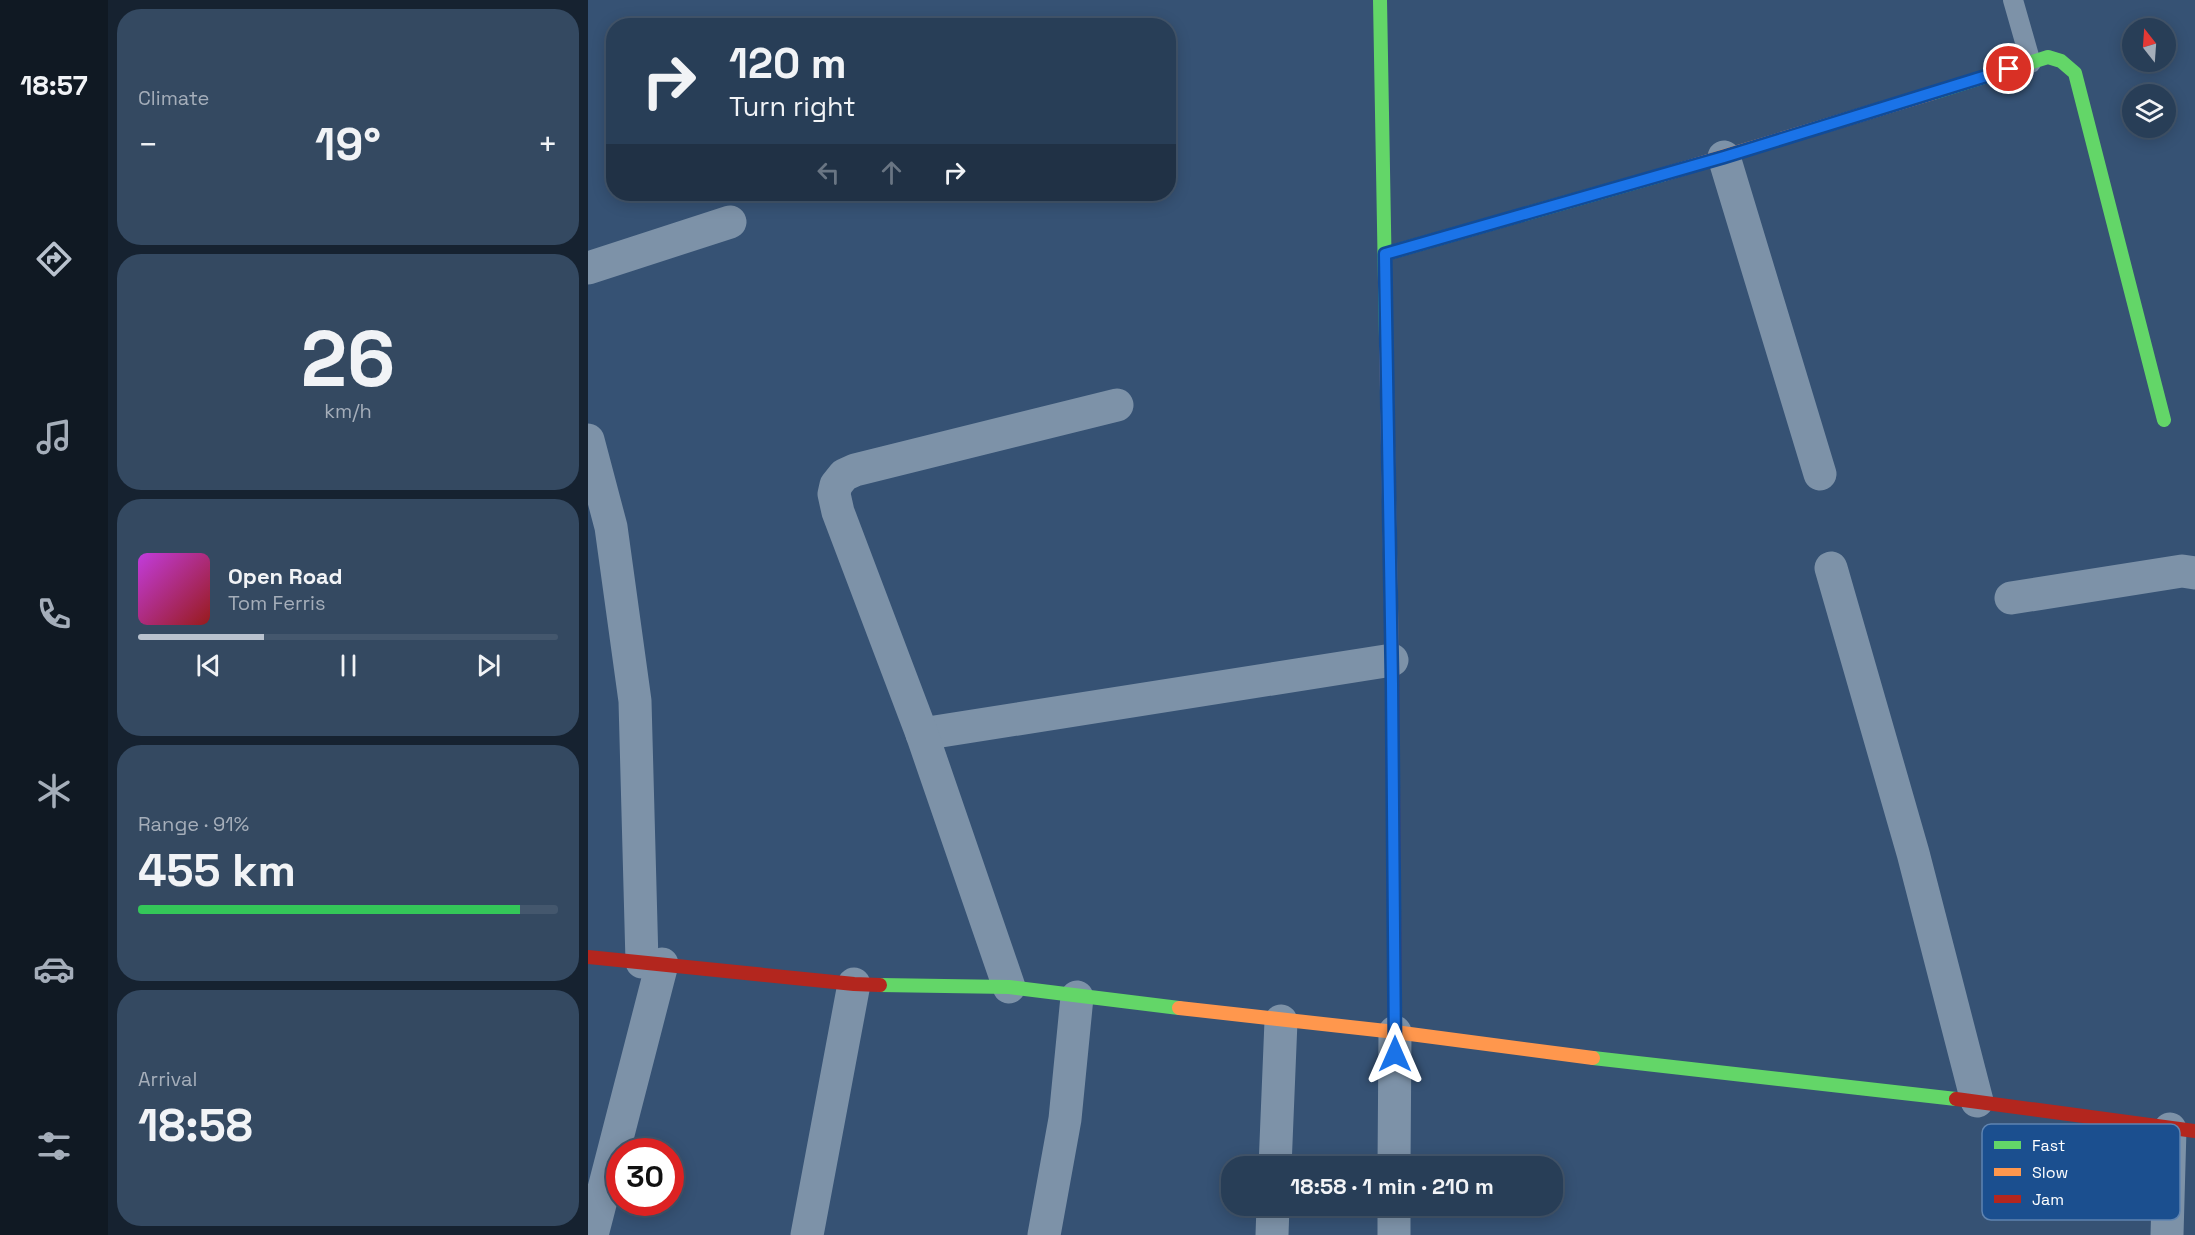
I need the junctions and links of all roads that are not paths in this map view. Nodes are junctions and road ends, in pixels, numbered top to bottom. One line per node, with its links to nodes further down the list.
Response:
1 (1380, 0): 6 (street)
2 (2013, 0): 3 (lane)
3 (2031, 63): 4 (street); 9 (street)
4 (1724, 157): 6 (street); 11 (street)
5 (730, 222): 7 (street)
6 (1385, 254): 15 (street)
7 (588, 268)
8 (1117, 405): 16 (street)
9 (2164, 420)
10 (588, 440): 18 (street)
11 (1820, 474)
12 (1831, 568): 24 (street)
13 (2195, 573): 14 (street)
14 (2011, 598)
15 (1392, 660): 16 (street); 23 (street)
16 (922, 734): 20 (street)
17 (588, 957): 18 (street)
18 (652, 963): 19 (street); 31 (street)
19 (854, 984): 20 (street); 32 (street)
20 (1009, 987): 21 (street)
21 (1077, 997): 22 (street); 33 (street)
22 (1281, 1021): 23 (street); 26 (street)
23 (1395, 1032): 24 (street); 27 (street)
24 (1977, 1101): 25 (street)
25 (2140, 1124)
26 (1275, 1156)
27 (1394, 1156)
28 (1273, 1216): 34 (street)
29 (1394, 1216): 35 (street)
30 (2169, 1220): 36 (street)
31 (592, 1235)
32 (807, 1235)
33 (1044, 1235)
34 (1272, 1235)
35 (1394, 1235)
36 (2167, 1235)

